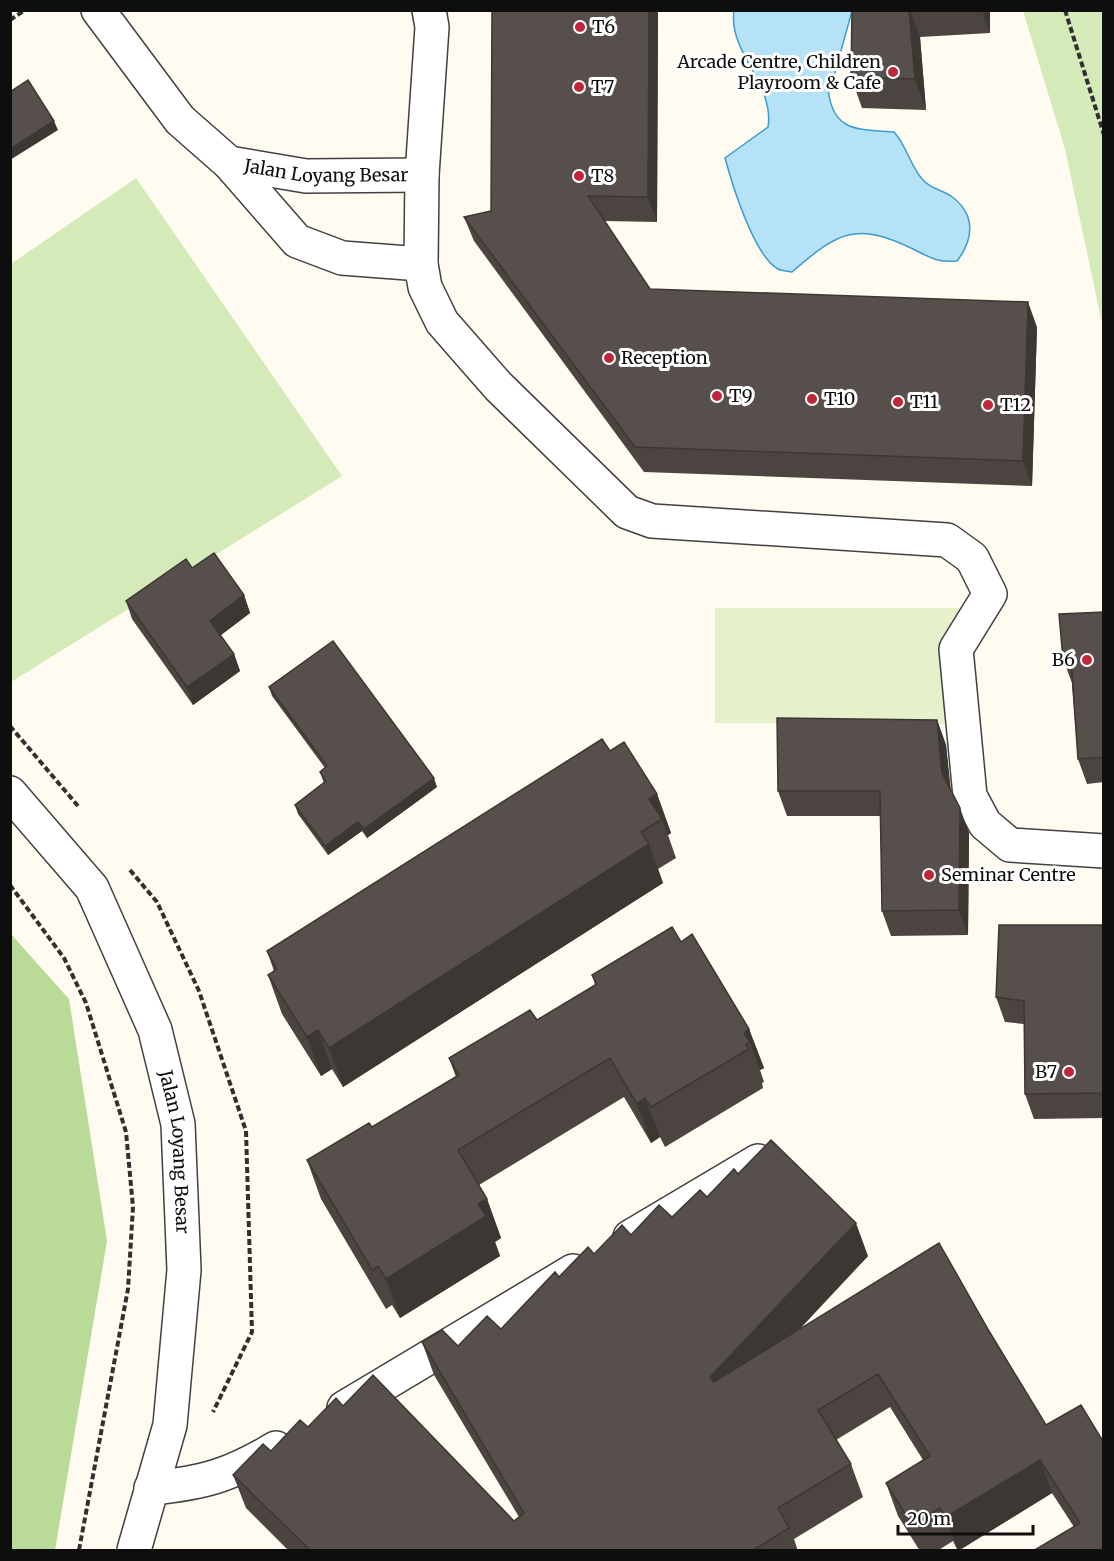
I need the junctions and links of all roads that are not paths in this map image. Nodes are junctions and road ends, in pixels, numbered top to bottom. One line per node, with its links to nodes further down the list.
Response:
1 (98, 10): 3 (street, Jalan Loyang Besar)
2 (429, 10): 4 (street)
3 (229, 163): 4 (street, Jalan Loyang Besar); 5 (street, Jalan Loyang Besar)
4 (422, 175): 5 (street)
5 (421, 264): 7 (street)
6 (10, 793): 9 (street, Jalan Loyang Besar)
7 (1104, 851)
8 (758, 1161): 9 (street)
9 (151, 1488): 10 (street, Jalan Loyang Besar)
10 (134, 1551)

